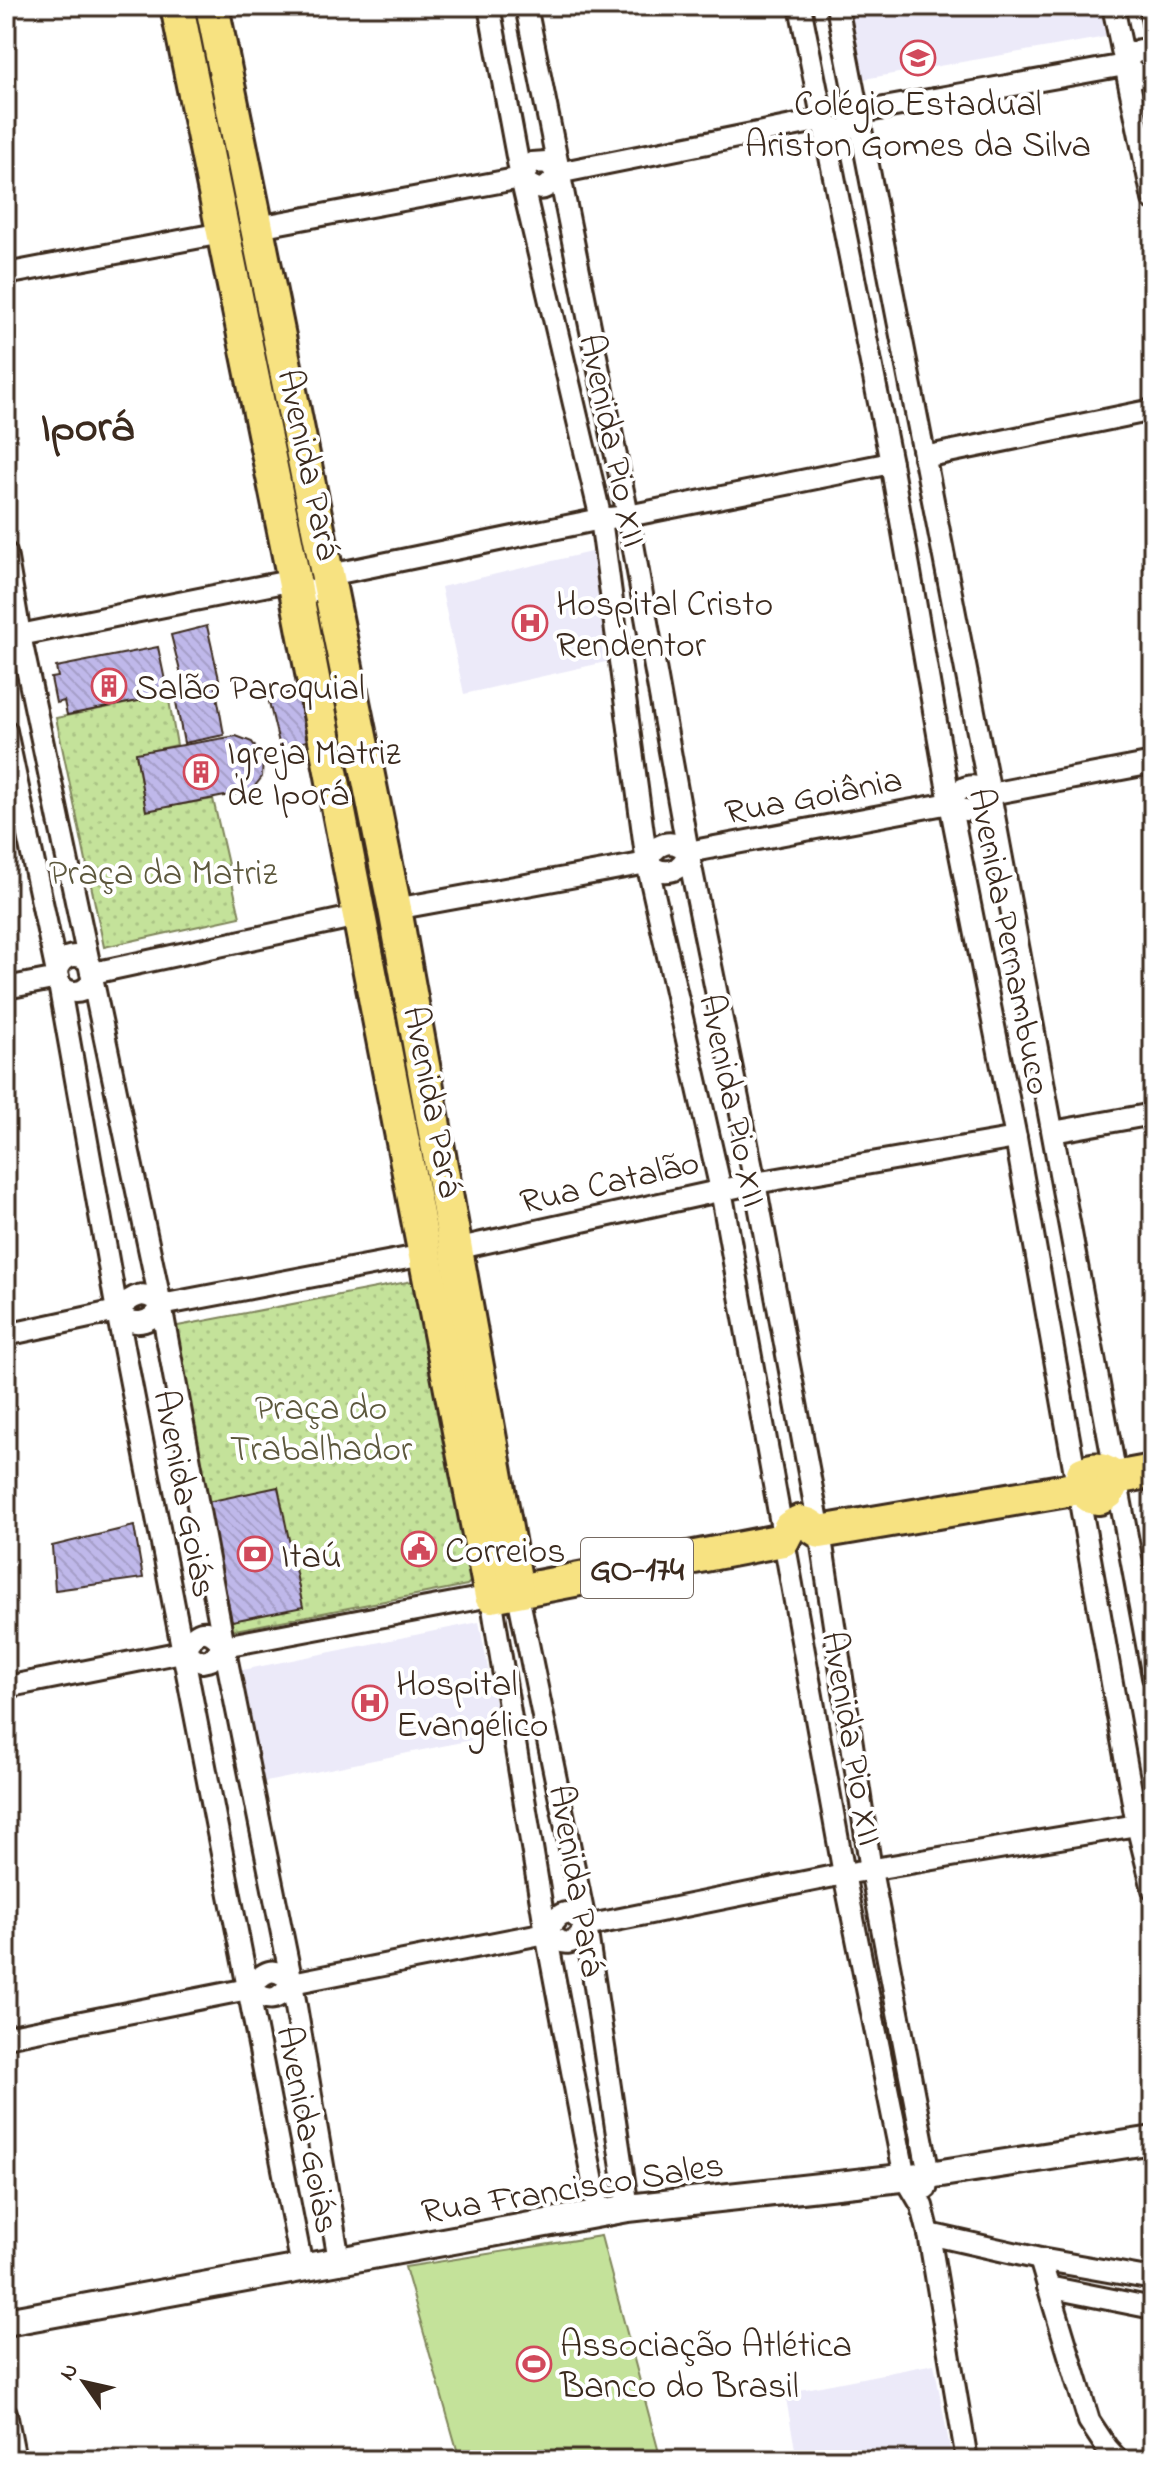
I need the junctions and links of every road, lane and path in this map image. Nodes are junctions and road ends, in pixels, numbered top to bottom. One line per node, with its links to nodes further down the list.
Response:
1 (177, 6): 19 (main road, Avenida Pará)
2 (212, 6): 18 (main road, Avenida Pará)
3 (489, 6): 16 (street, Avenida Pio XII)
4 (526, 6): 15 (street, Avenida Pio XII)
5 (800, 6): 14 (street, Avenida Pernambuco)
6 (837, 6): 13 (street, Avenida Pernambuco)
7 (1113, 6): 11 (street)
8 (1150, 6): 9 (street)
9 (1153, 23)
10 (1153, 55): 11 (street)
11 (1125, 65): 12 (street); 13 (street); 17 (street)
12 (1153, 71)
13 (856, 113): 14 (street); 22 (street, Avenida Pernambuco)
14 (822, 120): 15 (street); 23 (street, Avenida Pernambuco)
15 (558, 173): 16 (street); 24 (street, Avenida Pio XII)
16 (521, 178): 18 (street); 25 (street, Avenida Pio XII)
17 (1153, 199)
18 (258, 227): 19 (street); 27 (main road, Avenida Pará)
19 (222, 233): 20 (street); 28 (main road, Avenida Pará)
20 (6, 274)
21 (1153, 410): 22 (street)
22 (924, 457): 23 (street); 33 (street, Avenida Pernambuco)
23 (891, 463): 24 (street); 34 (street, Avenida Pernambuco)
24 (628, 516): 25 (street); 35 (street, Avenida Pio XII)
25 (601, 519): 27 (street); 36 (street, Avenida Pio XII)
26 (6, 553): 29 (street)
27 (329, 575): 28 (street); 37 (main road, Avenida Pará)
28 (294, 580): 29 (street); 38 (main road, Avenida Pará)
29 (13, 628): 30 (street); 39 (street)
30 (6, 654)
31 (6, 731): 40 (street, Avenida Goiás)
32 (1153, 763): 33 (street, Rua Goiânia)
33 (990, 794): 34 (street, Rua Goiânia); 43 (street, Avenida Pernambuco)
34 (950, 803): 35 (street, Rua Goiânia); 44 (street, Avenida Pernambuco)
35 (688, 852): 36 (street, Rua Goiânia); 45 (street, Avenida Pio XII)
36 (647, 863): 37 (street, Rua Goiânia); 46 (street, Avenida Pio XII)
37 (395, 909): 38 (street, Rua Goiânia); 47 (main road, Avenida Pará)
38 (358, 916): 39 (street, Rua Goiânia); 47 (main road, Avenida Pará)
39 (93, 973): 40 (street, Rua Goiânia); 48 (street)
40 (58, 978): 41 (street, Rua Goiânia); 49 (street, Avenida Goiás)
41 (6, 988)
42 (1153, 1114): 43 (street, Rua Catalão)
43 (1053, 1132): 44 (street, Rua Catalão); 52 (street, Avenida Pernambuco)
44 (1016, 1138): 45 (street, Rua Catalão); 53 (street, Avenida Pernambuco)
45 (755, 1183): 46 (street, Rua Catalão); 54 (street, Avenida Pio XII)
46 (721, 1190): 47 (street, Rua Catalão); 55 (street, Avenida Pio XII)
47 (440, 1252): 48 (street, Rua Catalão); 56 (main road, Avenida Pará)
48 (161, 1305): 49 (street, Rua Catalão); 57 (street)
49 (117, 1311): 50 (street, Rua Catalão); 58 (street, Avenida Goiás)
50 (6, 1335)
51 (1153, 1471): 52 (main road, GO-174)
52 (1115, 1478): 53 (main road, GO-174); 59 (street, Avenida Pernambuco)
53 (1079, 1488): 54 (main road, GO-174); 62 (street, Avenida Pernambuco)
54 (820, 1532): 55 (main road, GO-174); 63 (street, Avenida Pio XII)
55 (783, 1540): 56 (main road, GO-174); 64 (street, Avenida Pio XII)
56 (504, 1593): 57 (street); 66 (street, Avenida Pará); 67 (street, Avenida Pará)
57 (224, 1646): 58 (street); 68 (street)
58 (182, 1652): 60 (street); 69 (street, Avenida Goiás)
59 (1153, 1677)
60 (6, 1687)
61 (1153, 1804): 62 (street)
62 (1145, 1830): 63 (street); 65 (street, Avenida Pernambuco)
63 (871, 1870): 64 (street); 72 (street, Avenida Pio XII)
64 (844, 1874): 66 (street); 72 (street, Avenida Pio XII)
65 (1153, 1889)
66 (586, 1926): 67 (street); 73 (street, Avenida Pará)
67 (546, 1933): 68 (street); 74 (street, Avenida Pará)
68 (292, 1983): 69 (street); 77 (street)
69 (248, 1989): 70 (street); 78 (street, Avenida Goiás)
70 (6, 2037)
71 (1153, 2140): 72 (street, Rua Francisco Sales)
72 (917, 2176): 73 (street, Rua Francisco Sales); 75 (street, Avenida Pio XII)
73 (628, 2208): 74 (street, Rua Francisco Sales)
74 (599, 2214): 77 (street, Rua Francisco Sales)
75 (929, 2234): 76 (street); 85 (street, Avenida Pio XII)
76 (1040, 2259): 79 (street); 80 (street)
77 (339, 2260): 78 (street, Rua Francisco Sales)
78 (302, 2267): 82 (street, Rua Francisco Sales)
79 (1153, 2279)
80 (1048, 2287): 81 (street); 86 (street)
81 (1153, 2308)
82 (6, 2322)
83 (6, 2413): 84 (street)
84 (15, 2460)
85 (967, 2460)
86 (1118, 2460)

